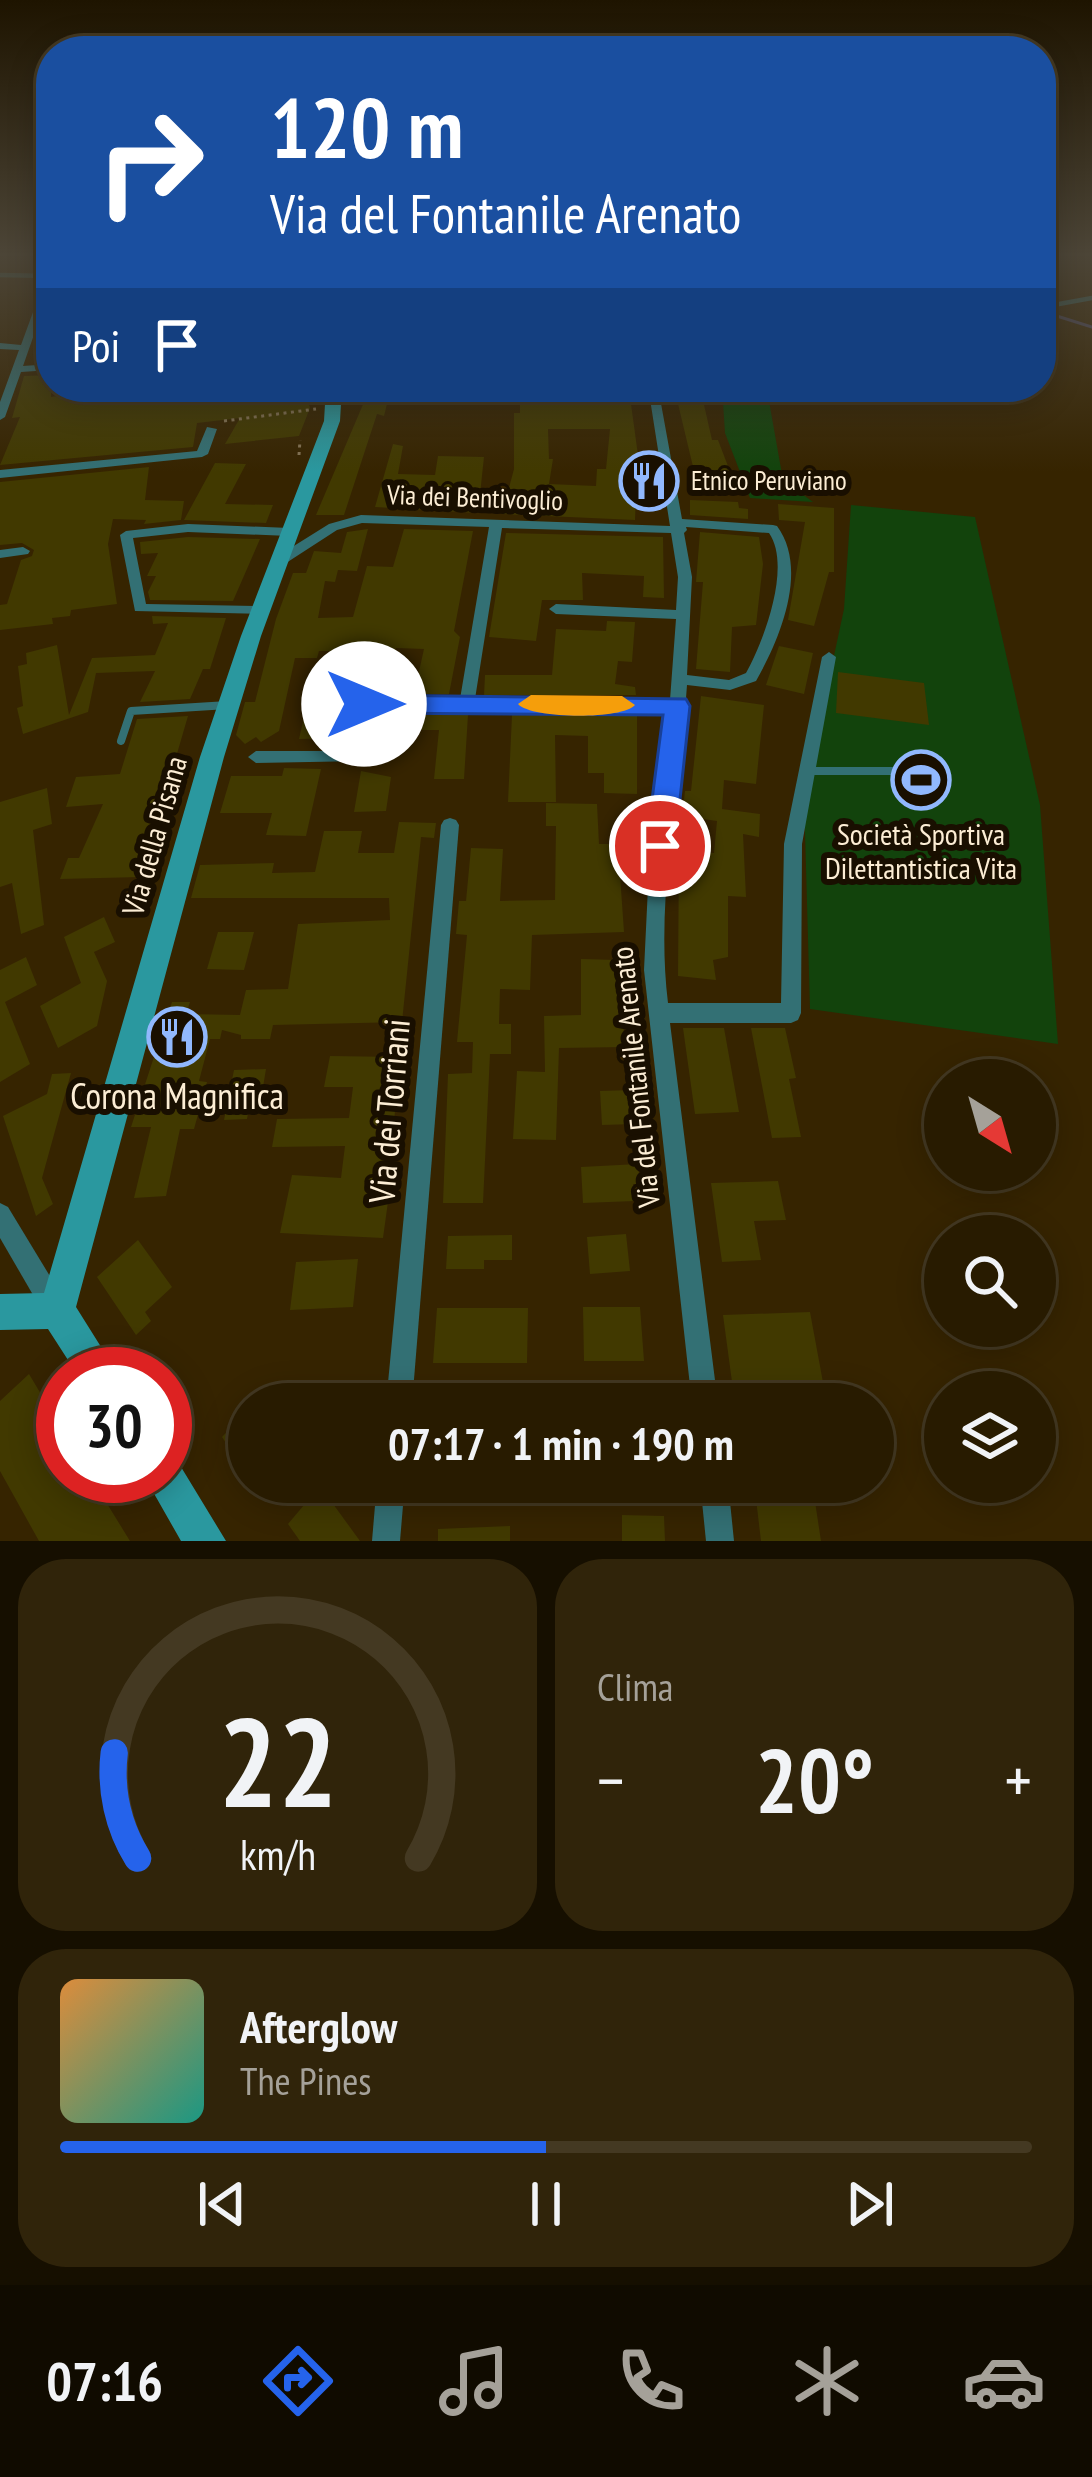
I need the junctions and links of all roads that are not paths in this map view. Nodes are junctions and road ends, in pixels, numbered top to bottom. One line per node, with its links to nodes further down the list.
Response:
1 (33, 328): 3 (street)
2 (0, 346): 3 (street)
3 (26, 347): 5 (street)
4 (36, 368): 5 (street)
5 (17, 370): 6 (street)
6 (6, 383): 9 (street)
7 (333, 402): 14 (main road, Via della Pisana)
8 (655, 402): 13 (street, Via del Fontanile Arenato)
9 (0, 417)
10 (211, 429): 11 (street)
11 (0, 474)
12 (496, 523): 13 (street, Via dei Bentivoglio); 17 (street, Via dei Bentivoglio); 23 (street)
13 (680, 526): 20 (street, Via del Fontanile Arenato); 22 (street, Via dei Bentivoglio)
14 (289, 532): 17 (main road, Via della Pisana); 19 (street)
15 (23, 551): 16 (street)
16 (0, 554)
17 (278, 562): 19 (main road, Via della Pisana)
18 (556, 609): 20 (street)
19 (260, 611): 24 (main road, Via della Pisana)
20 (684, 615): 22 (street, Via del Fontanile Arenato)
21 (829, 657): 29 (street)
22 (680, 680): 25 (street, Via del Fontanile Arenato)
23 (467, 704): 25 (street); 27 (street)
24 (229, 705): 26 (lane); 33 (main road, Via della Pisana)
25 (677, 706): 31 (street, Via del Fontanile Arenato)
26 (121, 741)
27 (256, 757)
28 (939, 760): 29 (lane)
29 (808, 770): 31 (street)
30 (450, 825): 36 (street, Via dei Torriani)
31 (658, 1012): 37 (street, Via del Fontanile Arenato)
32 (0, 1215): 33 (street)
33 (57, 1311): 34 (main road); 35 (main road)
34 (0, 1312)
35 (80, 1347)
36 (401, 1383)
37 (702, 1383)
38 (181, 1503): 41 (main road)
39 (390, 1503): 42 (street)
40 (716, 1503): 43 (street)
41 (206, 1541)
42 (386, 1541)
43 (720, 1541)

